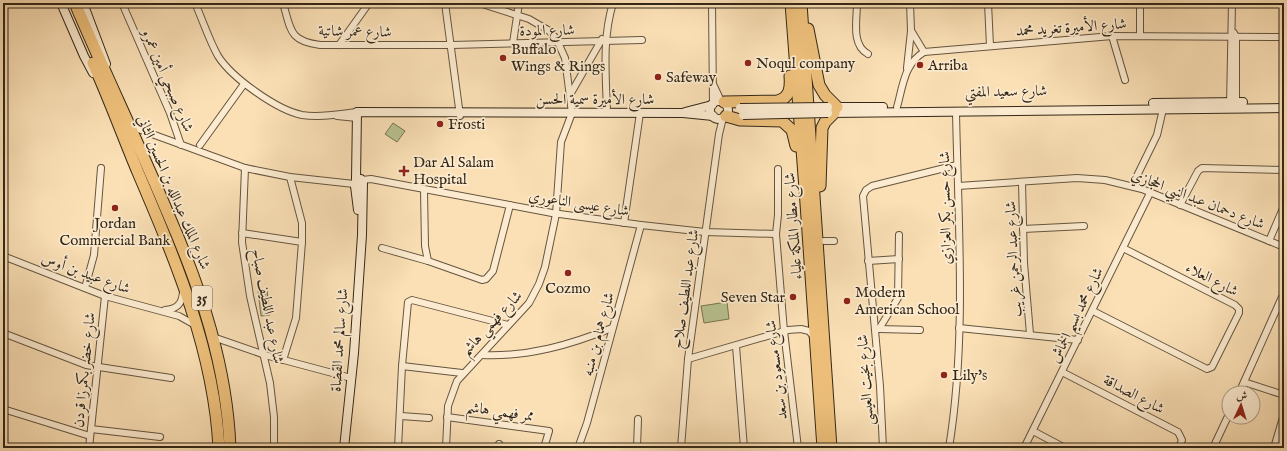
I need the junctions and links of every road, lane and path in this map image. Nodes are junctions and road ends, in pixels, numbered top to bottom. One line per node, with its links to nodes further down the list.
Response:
1 (61, 3): 37 (street)
2 (68, 3): 34 (highway, شارع الملك عبدالله بن الحسين الثاني / 35)
3 (75, 3): 34 (highway, شارع الملك عبدالله بن الحسين الثاني / 35)
4 (83, 3): 37 (street)
5 (122, 3): 58 (street, شارع صبحي أمين عمرو)
6 (195, 3): 39 (street, شارع الأميرة سمية الحسن)
7 (283, 3): 30 (street, شارع عمر شاتية)
8 (369, 3): 30 (street)
9 (445, 3): 31 (street)
10 (480, 3): 20 (street)
11 (519, 3): 20 (street)
12 (614, 3): 28 (street)
13 (712, 3): 40 (street)
14 (857, 3): 35 (street)
15 (910, 3): 21 (street)
16 (988, 3): 32 (street)
17 (1140, 3): 23 (street)
18 (1232, 3): 24 (street)
19 (796, 6): 48 (highway); 49 (highway); 75 (highway, شارع مطار الملكة علياء)
20 (518, 15): 27 (street); 29 (street)
21 (911, 31): 33 (street); 36 (street)
22 (1112, 36): 23 (street, شارع الأميرة تغريد محمد); 32 (street, شارع الأميرة تغريد محمد); 38 (street)
23 (1140, 36): 24 (street, شارع الأميرة تغريد محمد)
24 (1233, 37): 25 (street, شارع الأميرة تغريد محمد); 44 (street)
25 (1284, 37)
26 (642, 40): 28 (street, شارع المودة)
27 (559, 42): 28 (street, شارع المودة); 29 (street, شارع المودة); 41 (street)
28 (603, 42): 41 (street); 53 (street)
29 (513, 43): 31 (street, شارع المودة)
30 (338, 45): 31 (street, شارع عمر شاتية)
31 (452, 45): 51 (street)
32 (990, 46): 33 (street, شارع الأميرة تغريد محمد)
33 (924, 52): 36 (street)
34 (93, 54): 37 (highway, شارع الملك عبدالله بن الحسين الثاني / 35)
35 (868, 54)
36 (906, 71): 45 (street)
37 (105, 79): 57 (highway, شارع الملك عبدالله بن الحسين الثاني / 35); 98 (highway, شارع الملك عبدالله بن الحسين الثاني / 35)
38 (1125, 80)
39 (244, 84): 56 (street, شارع الأميرة سمية الحسن); 59 (street)
40 (712, 84): 43 (street); 49 (street)
41 (570, 93): 52 (street)
42 (1284, 103): 44 (street, شارع سعيد المفتي)
43 (712, 104): 49 (street, شارع الأميرة سمية الحسن); 49 (street); 55 (street, شارع الأميرة سمية الحسن)
44 (1233, 105): 45 (street, شارع سعيد المفتي); 46 (street, شارع سعيد المفتي); 47 (street, شارع سعيد المفتي)
45 (897, 107): 48 (street, شارع سعيد المفتي)
46 (1284, 108)
47 (1163, 109): 50 (street, شارع سعيد المفتي); 69 (street)
48 (832, 110): 49 (street, شارع سعيد المفتي, bridge); 50 (street, شارع سعيد المفتي); 75 (highway)
49 (722, 111): 55 (street, شارع الأميرة سمية الحسن); 75 (highway); 82 (street, شارع عبد اللطيف صلاح)
50 (956, 111): 60 (street, شارع حسن بكر العزازي)
51 (459, 113): 52 (street, شارع الأميرة سمية الحسن); 56 (street, شارع الأميرة سمية الحسن)
52 (572, 113): 53 (street, شارع الأميرة سمية الحسن); 76 (street, شارع فهمي هاشم)
53 (607, 113): 54 (street, شارع الأميرة سمية الحسن)
54 (640, 113): 55 (street, شارع الأميرة سمية الحسن); 77 (street)
55 (683, 113)
56 (360, 115): 67 (street, شارع سالم محمد القضاة)
57 (130, 126): 58 (street, شارع صبحي أمين عمرو); 117 (highway, شارع الملك عبدالله بن الحسين الثاني / 35)
58 (181, 145): 62 (street, شارع صبحي أمين عمرو)
59 (200, 145)
60 (956, 165): 68 (street, شارع حسن بكر العزازي); 97 (street, شارع بخيت العيسى)
61 (101, 168): 99 (street)
62 (245, 168): 65 (street, شارع صبحي أمين عمرو); 83 (street, شارع عبد اللطيف صباح)
63 (778, 168): 84 (street, شارع مسعود بن سعد)
64 (1284, 170): 72 (street)
65 (290, 177): 67 (street, شارع صبحي أمين عمرو); 89 (street)
66 (1022, 182): 68 (street, شارع دحمان عبد النبي الحجازي); 69 (street, شارع دحمان عبد النبي الحجازي); 81 (street, شارع عبد الرحمن غريب)
67 (359, 183): 70 (street, شارع عيسى الناعوري); 129 (street, شارع سالم محمد القضاة)
68 (958, 186): 109 (street, شارع حسن بكر العزازي)
69 (1132, 186): 71 (street, شارع دحمان عبد النبي الحجازي)
70 (424, 190): 73 (street, شارع عيسى الناعوري); 96 (street)
71 (1150, 193): 72 (street, شارع دحمان عبد النبي الحجازي); 92 (street, شارع محمد بسيم الخماش)
72 (1180, 205): 88 (street, شارع دحمان عبد النبي الحجازي)
73 (510, 206): 76 (street, شارع عيسى الناعوري); 96 (street)
74 (1284, 206): 88 (street)
75 (811, 209): 78 (highway, شارع مطار الملكة علياء); 105 (highway, شارع مطار الملكة علياء)
76 (556, 214): 77 (street, شارع عيسى الناعوري); 106 (street, شارع فهمي هاشم)
77 (624, 223): 79 (street, شارع عيسى الناعوري)
78 (816, 223): 86 (street); 95 (highway, شارع مطار الملكة علياء)
79 (641, 225): 82 (street, شارع عيسى الناعوري); 108 (street, شارع همام بن منبه)
80 (1084, 226): 81 (street)
81 (1023, 229): 116 (street, شارع عبد الرحمن غريب)
82 (705, 232): 84 (street, شارع عيسى الناعوري); 122 (street, شارع عبد اللطيف صلاح)
83 (242, 233): 89 (street); 120 (street, شارع عبد اللطيف صباح)
84 (776, 234): 113 (street, شارع مسعود بن سعد)
85 (899, 235): 94 (street)
86 (824, 241): 87 (street); 95 (street)
87 (834, 241)
88 (1269, 241): 90 (street, شارع دحمان عبد النبي الحجازي)
89 (302, 242): 123 (street)
90 (1284, 247)
91 (382, 248): 96 (street)
92 (1123, 248): 104 (street, شارع محمد بسيم الخماش); 104 (street, شارع العلاء)
93 (3, 256): 99 (street, شارع عبيد بن أوس)
94 (899, 259): 97 (street); 111 (street)
95 (819, 260): 158 (highway, شارع مطار الملكة علياء)
96 (428, 261)
97 (868, 262): 111 (street, شارع بخيت العيسى)
98 (184, 283): 103 (street); 107 (highway, شارع الملك عبدالله بن الحسين الثاني / 35)
99 (85, 288): 101 (street, شارع عبيد بن أوس)
100 (1284, 290): 102 (street)
101 (105, 296): 103 (street, شارع عبيد بن أوس); 125 (street, شارع خضر بكمرزا قردن)
102 (1283, 299): 130 (street)
103 (162, 310): 107 (street, شارع عبيد بن أوس)
104 (1093, 311): 118 (street, شارع محمد بسيم الخماش)
105 (813, 315): 110 (street); 115 (highway, شارع مطار الملكة علياء)
106 (508, 325): 121 (street, شارع فهمي هاشم); 124 (street)
107 (196, 326): 145 (highway, شارع الملك عبدالله بن الحسين الثاني / 35)
108 (612, 328): 121 (street); 152 (street, شارع همام بن منبه)
109 (959, 328): 116 (street); 160 (street, شارع حسن بكر العزازي)
110 (801, 329): 113 (street); 115 (street)
111 (877, 329): 112 (street); 159 (street, شارع بخيت العيسى)
112 (920, 330)
113 (784, 331): 119 (street); 156 (street, شارع مسعود بن سعد)
114 (3, 333): 125 (street)
115 (812, 334): 157 (highway, شارع مطار الملكة علياء)
116 (1030, 334): 118 (street)
117 (213, 337): 120 (street); 146 (highway, شارع الملك عبدالله بن الحسين الثاني / 35)
118 (1078, 340): 126 (street, شارع محمد بسيم الخماش)
119 (736, 346): 122 (street); 155 (street)
120 (265, 355): 123 (street); 147 (street, شارع عبد اللطيف صباح)
121 (482, 355): 127 (street, شارع فهمي هاشم)
122 (688, 359): 154 (street, شارع عبد اللطيف صلاح)
123 (283, 360): 129 (street)
124 (402, 366): 127 (street); 135 (street)
125 (98, 367): 128 (street); 140 (street, شارع خضر بكمرزا قردن)
126 (1062, 372): 141 (street, شارع محمد بسيم الخماش); 163 (street, شارع الصداقة)
127 (462, 373): 136 (street, شارع فهمي هاشم)
128 (171, 378)
129 (351, 378): 148 (street, شارع سالم محمد القضاة)
130 (1244, 382): 131 (street); 132 (street)
131 (1243, 385)
132 (1284, 395)
133 (3, 409): 142 (street)
134 (1284, 414): 165 (street)
135 (401, 416): 137 (street); 149 (street)
136 (447, 417): 150 (street, شارع فهمي هاشم); 151 (street, ممر فهمي هاشم)
137 (429, 418)
138 (638, 419): 153 (street)
139 (1224, 425): 164 (street)
140 (91, 429): 142 (street, شارع خضر بكمرزا قردن); 143 (street)
141 (1033, 431): 161 (street, شارع محمد بسيم الخماش); 162 (street)
142 (90, 436): 144 (street, شارع خضر بكمرزا قردن)
143 (160, 438)
144 (89, 448)
145 (219, 448)
146 (230, 448)
147 (274, 448)
148 (344, 448)
149 (398, 448)
150 (446, 448)
151 (544, 448)
152 (578, 448)
153 (638, 448)
154 (681, 448)
155 (744, 448)
156 (798, 448)
157 (823, 448)
158 (831, 448)
159 (883, 448)
160 (949, 448)
161 (1024, 448)
162 (1065, 448)
163 (1179, 448)
164 (1213, 448)
165 (1274, 448)

